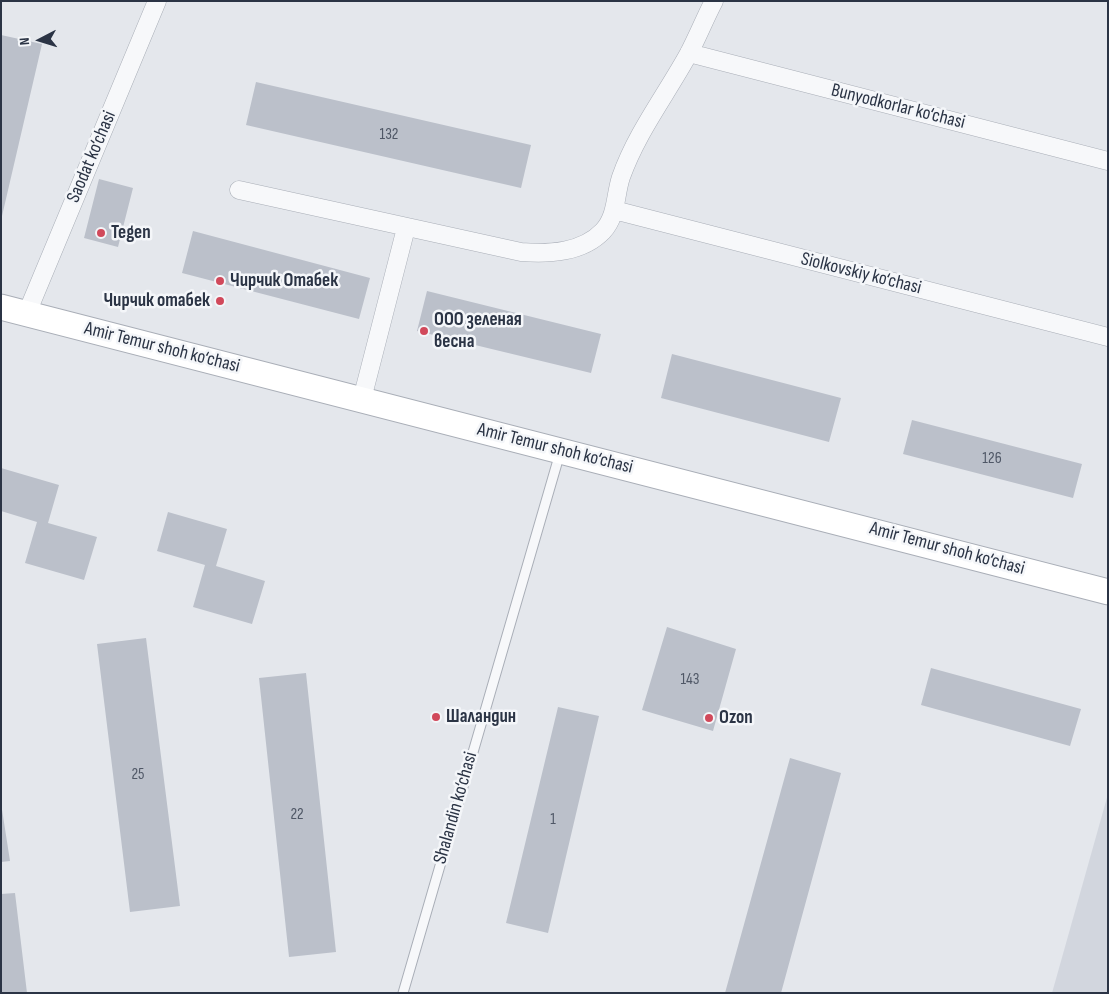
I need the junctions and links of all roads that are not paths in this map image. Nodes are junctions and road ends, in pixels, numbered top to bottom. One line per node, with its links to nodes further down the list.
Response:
1 (158, 1): 9 (street, Saodat ko‘chasi)
2 (714, 1): 3 (street)
3 (689, 53): 4 (street, Bunyodkorlar ko‘chasi); 6 (street)
4 (1108, 161)
5 (239, 190): 7 (street)
6 (614, 210): 7 (street); 10 (street, Siolkovskiy ko‘chasi)
7 (406, 228): 11 (street)
8 (1, 307): 9 (main road, Amir Temur shoh ko‘chasi)
9 (26, 313): 11 (main road, Amir Temur shoh ko‘chasi)
10 (1108, 337)
11 (362, 399): 12 (main road, Amir Temur shoh ko‘chasi)
12 (560, 450): 13 (main road, Amir Temur shoh ko‘chasi); 14 (lane, Shalandin ko‘chasi)
13 (1108, 592)
14 (403, 993)

